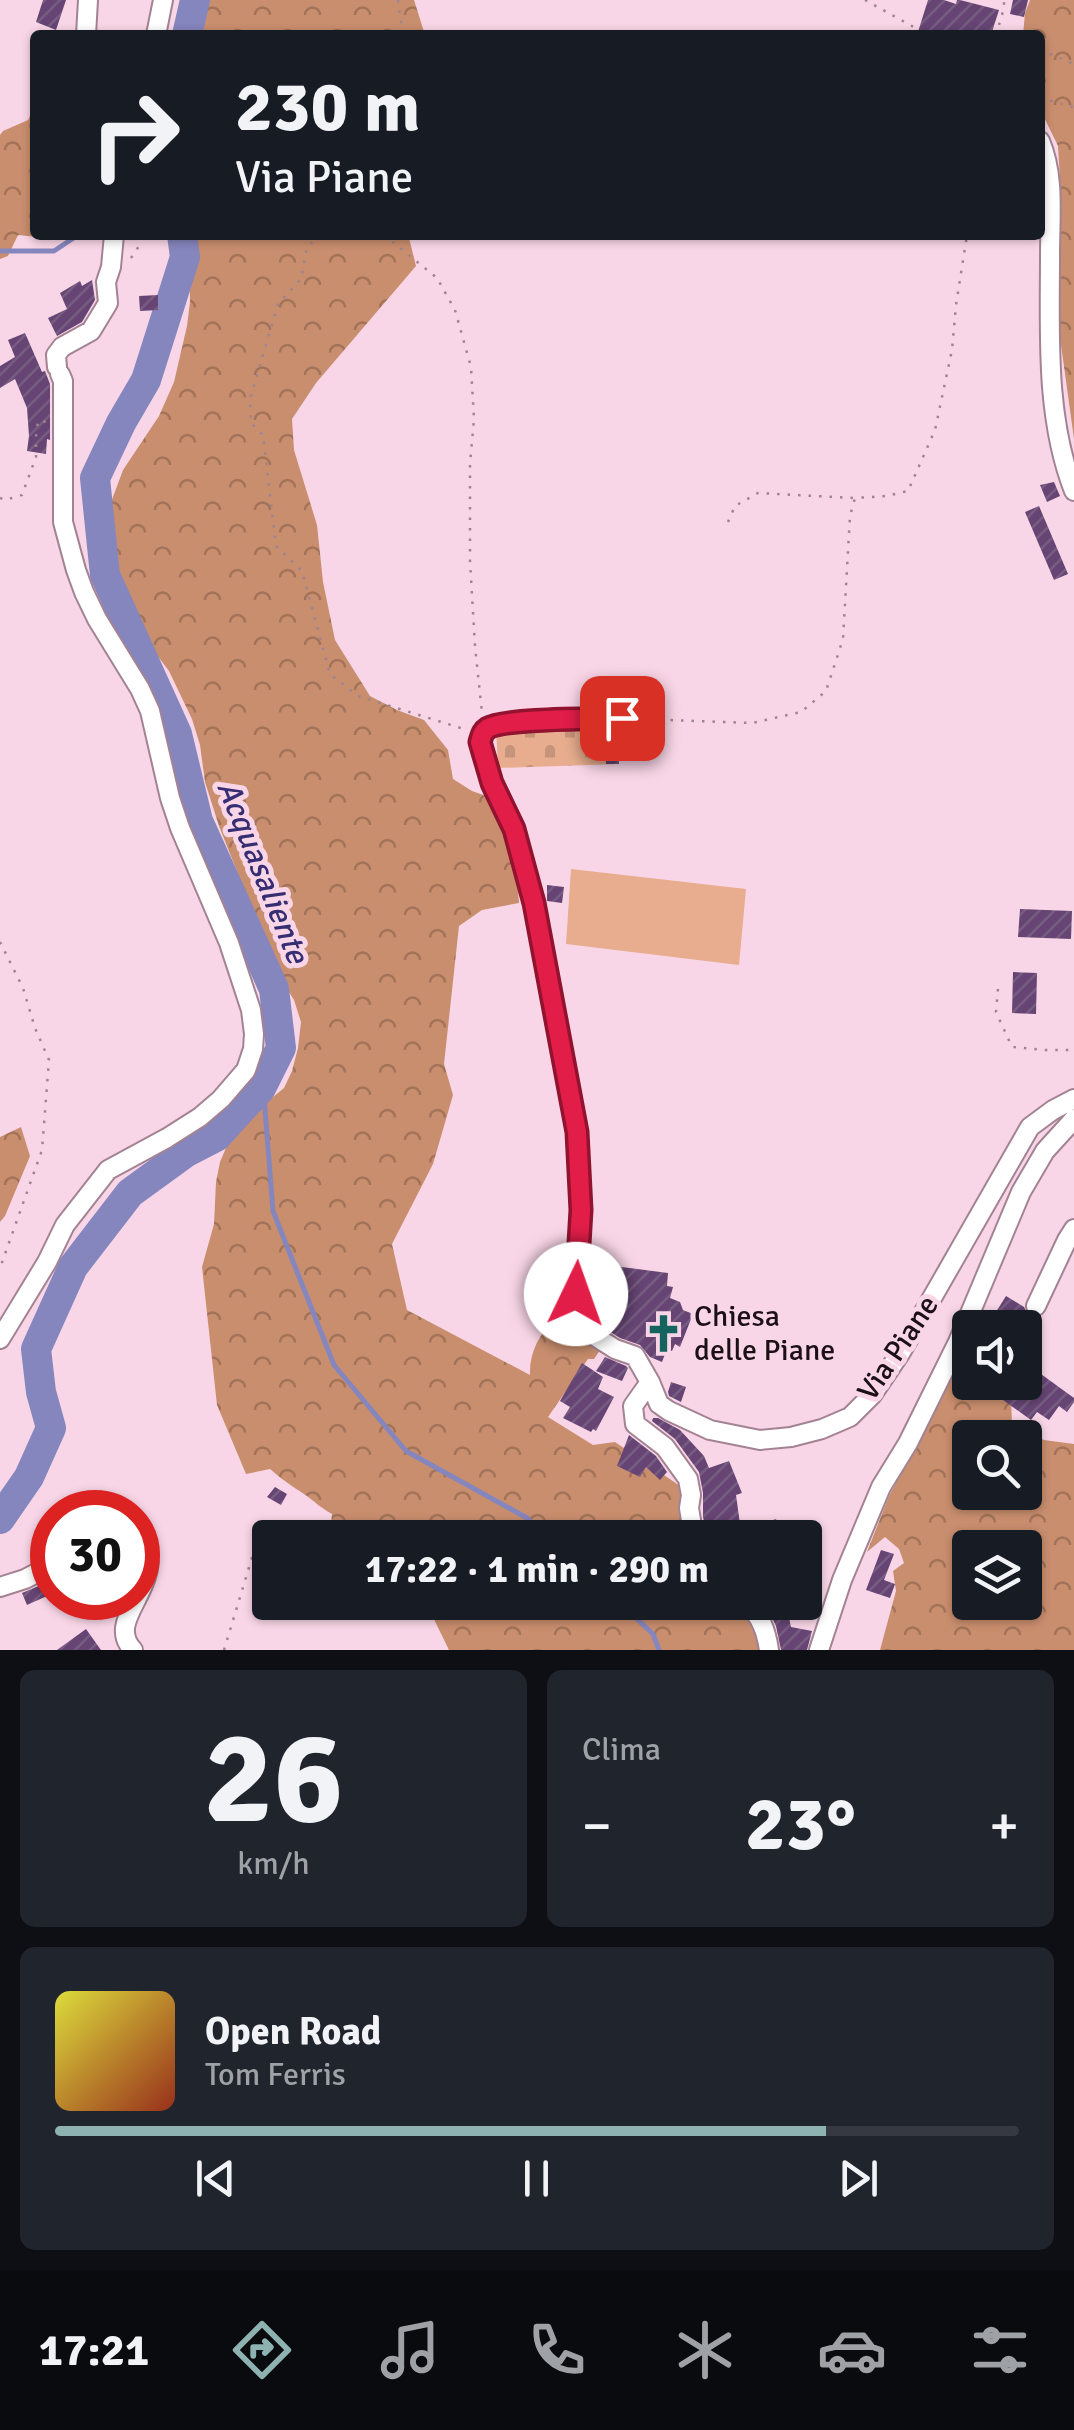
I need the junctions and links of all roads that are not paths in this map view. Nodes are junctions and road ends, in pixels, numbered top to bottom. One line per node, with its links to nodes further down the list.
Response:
1 (88, 0): 3 (street)
2 (163, 0): 4 (street)
3 (86, 30)
4 (157, 30)
5 (1045, 153): 7 (street)
6 (114, 240): 13 (street)
7 (1074, 491)
8 (622, 718): 14 (street, Via Piane)
9 (1074, 1100): 14 (street, Via Piane)
10 (1074, 1119): 22 (street, Via Piane)
11 (1074, 1230): 12 (street)
12 (1036, 1306)
13 (0, 1340)
14 (650, 1382): 15 (street)
15 (691, 1520)
16 (30, 1577): 17 (street)
17 (0, 1587)
18 (127, 1620): 20 (street)
19 (761, 1620): 21 (street)
20 (133, 1650)
21 (769, 1650)
22 (820, 1650)

